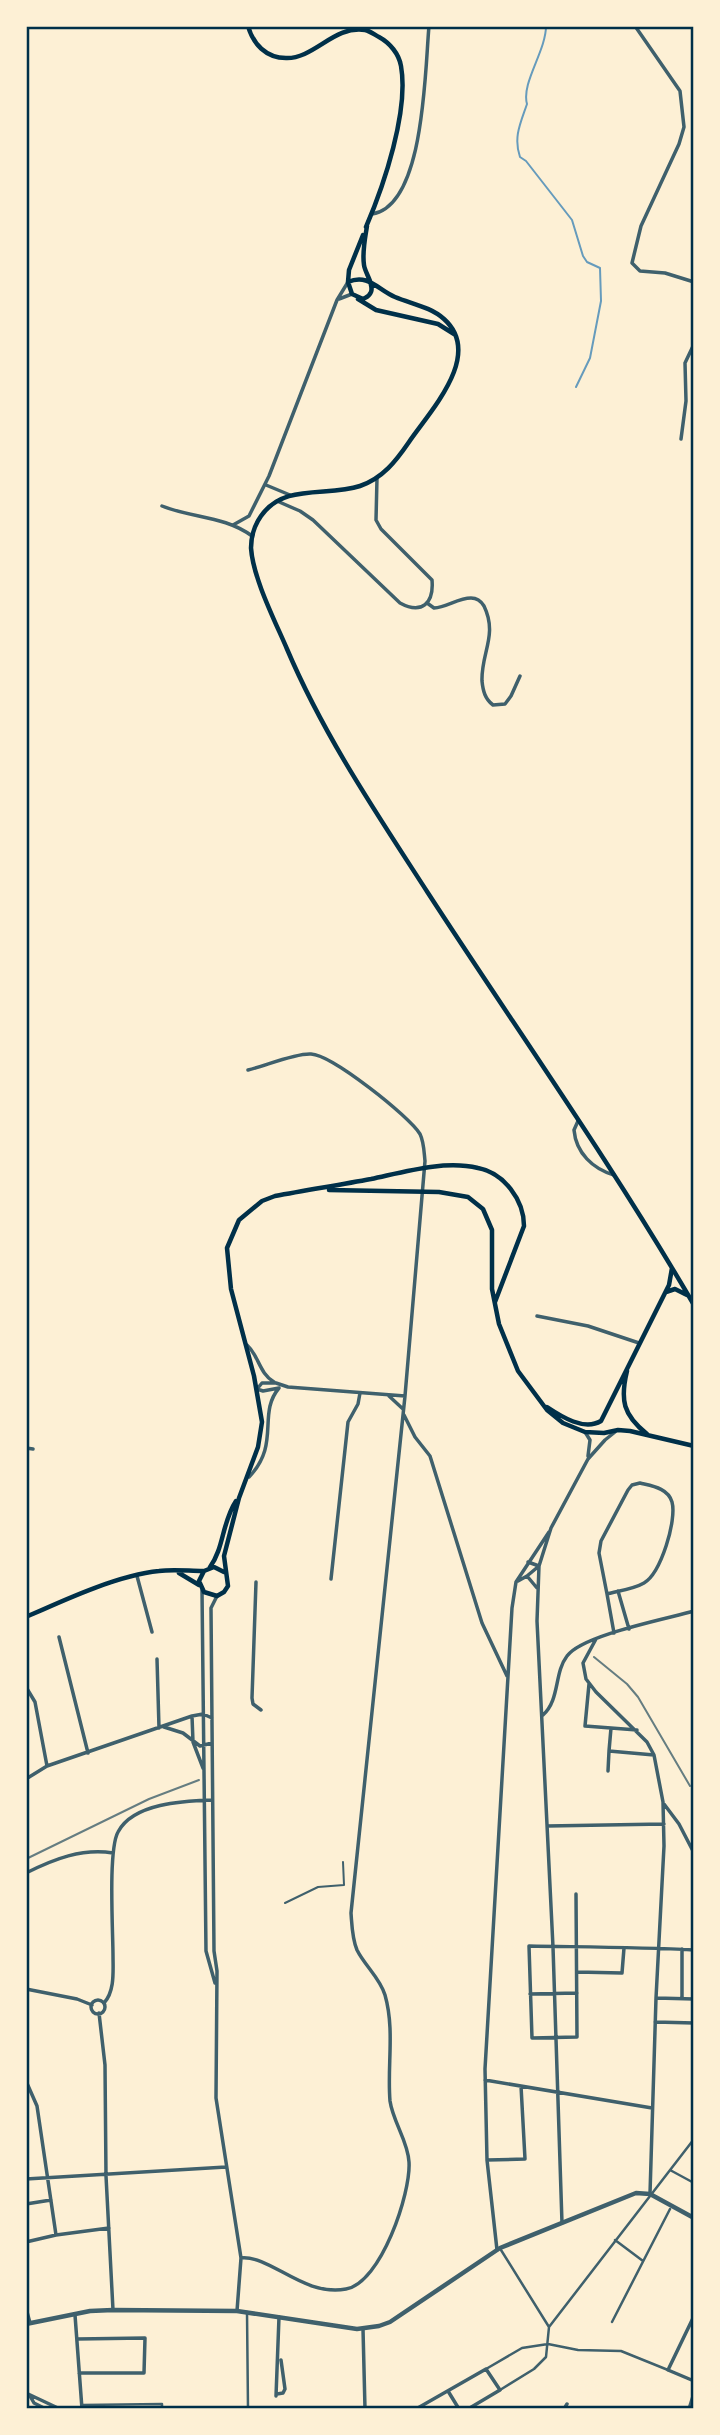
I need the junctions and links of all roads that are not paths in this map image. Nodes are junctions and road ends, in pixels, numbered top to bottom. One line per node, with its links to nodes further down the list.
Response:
1 (248, 26): 4 (main road)
2 (429, 26): 4 (street)
3 (635, 26): 8 (street)
4 (372, 214): 5 (main road)
5 (367, 226): 6 (main road); 7 (main road)
6 (369, 281): 7 (main road); 9 (main road); 11 (main road)
7 (348, 282): 9 (main road); 10 (street)
8 (694, 282)
9 (354, 296): 10 (street); 11 (main road)
10 (337, 300): 15 (street)
11 (454, 335): 14 (main road)
12 (694, 344): 13 (street)
13 (681, 439)
14 (377, 478): 16 (main road); 21 (street)
15 (265, 485): 16 (street); 19 (street)
16 (289, 495): 17 (main road)
17 (278, 501): 20 (main road); 21 (street)
18 (162, 506): 19 (street)
19 (233, 525): 20 (street)
20 (252, 536): 24 (main road)
21 (427, 604): 22 (street)
22 (520, 676)
23 (248, 1070): 40 (street)
24 (578, 1121): 25 (main road); 25 (street)
25 (614, 1175): 27 (main road)
26 (317, 1189): 30 (main road); 30 (main road); 34 (main road)
27 (672, 1266): 28 (main road); 29 (main road)
28 (665, 1293): 29 (main road); 33 (main road)
29 (688, 1296): 31 (main road)
30 (495, 1302): 41 (main road)
31 (694, 1305)
32 (537, 1316): 33 (street)
33 (639, 1343): 35 (main road)
34 (247, 1345): 36 (street); 37 (main road)
35 (628, 1367): 41 (main road); 45 (main road)
36 (277, 1386): 37 (street); 37 (street); 38 (street); 50 (street)
37 (257, 1389): 50 (main road)
38 (360, 1393): 39 (street); 61 (street)
39 (387, 1395): 40 (street); 42 (street)
40 (405, 1396): 42 (street)
41 (541, 1403): 44 (main road)
42 (403, 1411): 77 (street); 154 (street)
43 (618, 1430): 44 (main road); 45 (main road); 49 (street)
44 (585, 1432): 49 (street)
45 (648, 1434): 46 (main road)
46 (694, 1444)
47 (26, 1448): 48 (street)
48 (33, 1450)
49 (588, 1459): 52 (street)
50 (247, 1478): 51 (main road)
51 (239, 1498): 55 (main road); 58 (main road)
52 (551, 1528): 53 (street); 54 (street)
53 (528, 1562): 54 (street); 63 (street)
54 (539, 1566): 60 (street); 65 (street)
55 (210, 1567): 57 (main road); 58 (main road)
56 (176, 1571): 57 (main road); 59 (main road); 64 (main road)
57 (204, 1571): 64 (main road)
58 (224, 1572): 68 (main road)
59 (137, 1576): 70 (main road); 72 (street)
60 (527, 1576): 63 (street); 65 (street)
61 (331, 1579)
62 (256, 1582): 80 (street)
63 (516, 1582): 77 (street)
64 (200, 1587): 68 (main road); 81 (street)
65 (538, 1590): 82 (street)
66 (618, 1591): 67 (street); 67 (street); 71 (street)
67 (607, 1594): 73 (street)
68 (217, 1596): 84 (street)
69 (694, 1611): 71 (street)
70 (26, 1616)
71 (629, 1629): 73 (street)
72 (152, 1632)
73 (614, 1634): 75 (street)
74 (59, 1637): 92 (street)
75 (596, 1639): 78 (street); 82 (street)
76 (157, 1659): 85 (street)
77 (508, 1678): 130 (street)
78 (589, 1684): 86 (street); 87 (street)
79 (26, 1687): 94 (street)
80 (261, 1710)
81 (203, 1714): 83 (street); 84 (street); 90 (street)
82 (543, 1715): 102 (street)
83 (192, 1716): 85 (street); 88 (street)
84 (212, 1718): 89 (street)
85 (160, 1728): 88 (street); 92 (street)
86 (611, 1728): 87 (street); 91 (street)
87 (637, 1730): 93 (street)
88 (192, 1742): 90 (street); 95 (street)
89 (212, 1744): 90 (street); 99 (street)
90 (204, 1746): 95 (street)
91 (609, 1751): 93 (street); 96 (street)
92 (88, 1753): 94 (street)
93 (654, 1755): 100 (street)
94 (47, 1766): 97 (street)
95 (204, 1770): 98 (street)
96 (608, 1771)
97 (26, 1779)
98 (204, 1800): 99 (street); 103 (street); 116 (street)
99 (213, 1800): 116 (street)
100 (663, 1802): 101 (street); 104 (street)
101 (665, 1824): 102 (street); 112 (street)
102 (547, 1826): 109 (street)
103 (113, 1853): 106 (street); 124 (street)
104 (694, 1853)
105 (343, 1862): 108 (lane)
106 (26, 1873)
107 (576, 1894): 110 (street)
108 (285, 1903)
109 (552, 1947): 110 (street); 119 (street); 120 (street)
110 (577, 1947): 111 (street); 115 (street)
111 (624, 1948): 112 (street); 115 (street)
112 (659, 1948): 113 (street); 121 (street)
113 (682, 1950): 114 (street); 122 (street)
114 (694, 1950)
115 (577, 1972): 118 (street)
116 (216, 1985): 137 (street)
117 (26, 1989): 125 (street)
118 (577, 1993): 120 (street); 129 (street)
119 (530, 1994): 120 (street); 129 (street)
120 (554, 1994): 129 (street)
121 (656, 1998): 122 (street); 127 (street)
122 (682, 1998): 123 (street)
123 (694, 1999)
124 (104, 2003): 125 (street); 126 (street)
125 (92, 2005): 126 (street)
126 (99, 2013): 139 (street)
127 (655, 2022): 128 (street); 134 (street)
128 (694, 2023)
129 (555, 2038): 133 (street)
130 (485, 2080): 132 (street); 136 (street)
131 (26, 2081): 140 (street)
132 (521, 2085): 133 (street); 136 (street)
133 (557, 2091): 134 (street); 148 (street)
134 (652, 2108): 143 (street)
135 (694, 2139): 138 (street)
136 (487, 2160): 153 (street)
137 (226, 2167): 139 (street); 154 (street)
138 (670, 2170): 142 (street); 143 (street)
139 (106, 2176): 140 (street); 149 (street)
140 (48, 2177): 141 (street); 144 (street)
141 (26, 2179)
142 (694, 2183)
143 (650, 2194): 147 (street); 148 (street); 151 (street)
144 (51, 2200): 145 (street); 150 (street)
145 (26, 2204)
146 (670, 2209): 155 (street)
147 (694, 2218)
148 (562, 2223): 153 (street)
149 (109, 2228): 150 (street); 157 (street)
150 (56, 2235): 152 (street)
151 (615, 2240): 155 (street); 165 (street)
152 (26, 2242)
153 (499, 2249): 165 (street); 167 (street)
154 (241, 2258): 158 (street)
155 (643, 2262): 163 (street)
156 (26, 2308): 164 (street)
157 (113, 2310): 158 (street); 160 (street)
158 (237, 2311): 159 (street)
159 (247, 2312): 162 (street); 185 (street)
160 (75, 2315): 164 (street); 169 (street)
161 (694, 2316): 166 (street)
162 (279, 2317): 167 (street); 179 (street)
163 (612, 2322)
164 (28, 2324)
165 (549, 2327): 170 (street)
166 (688, 2327): 168 (street); 172 (street)
167 (363, 2329): 186 (street)
168 (694, 2330)
169 (77, 2339): 173 (street); 173 (street)
170 (548, 2344): 171 (street); 172 (street); 175 (street)
171 (486, 2369): 175 (street); 176 (street)
172 (668, 2370): 174 (street)
173 (79, 2372): 181 (street)
174 (694, 2381)
175 (500, 2390): 189 (street)
176 (448, 2391): 187 (street); 188 (street)
177 (28, 2393): 183 (street); 184 (street)
178 (694, 2393): 191 (street)
179 (277, 2395)
180 (567, 2404): 190 (street)
181 (82, 2407): 182 (street)
182 (162, 2408)
183 (46, 2409)
184 (60, 2409)
185 (248, 2409)
186 (365, 2409)
187 (416, 2409)
188 (459, 2409)
189 (468, 2409)
190 (564, 2409)
191 (690, 2409)

